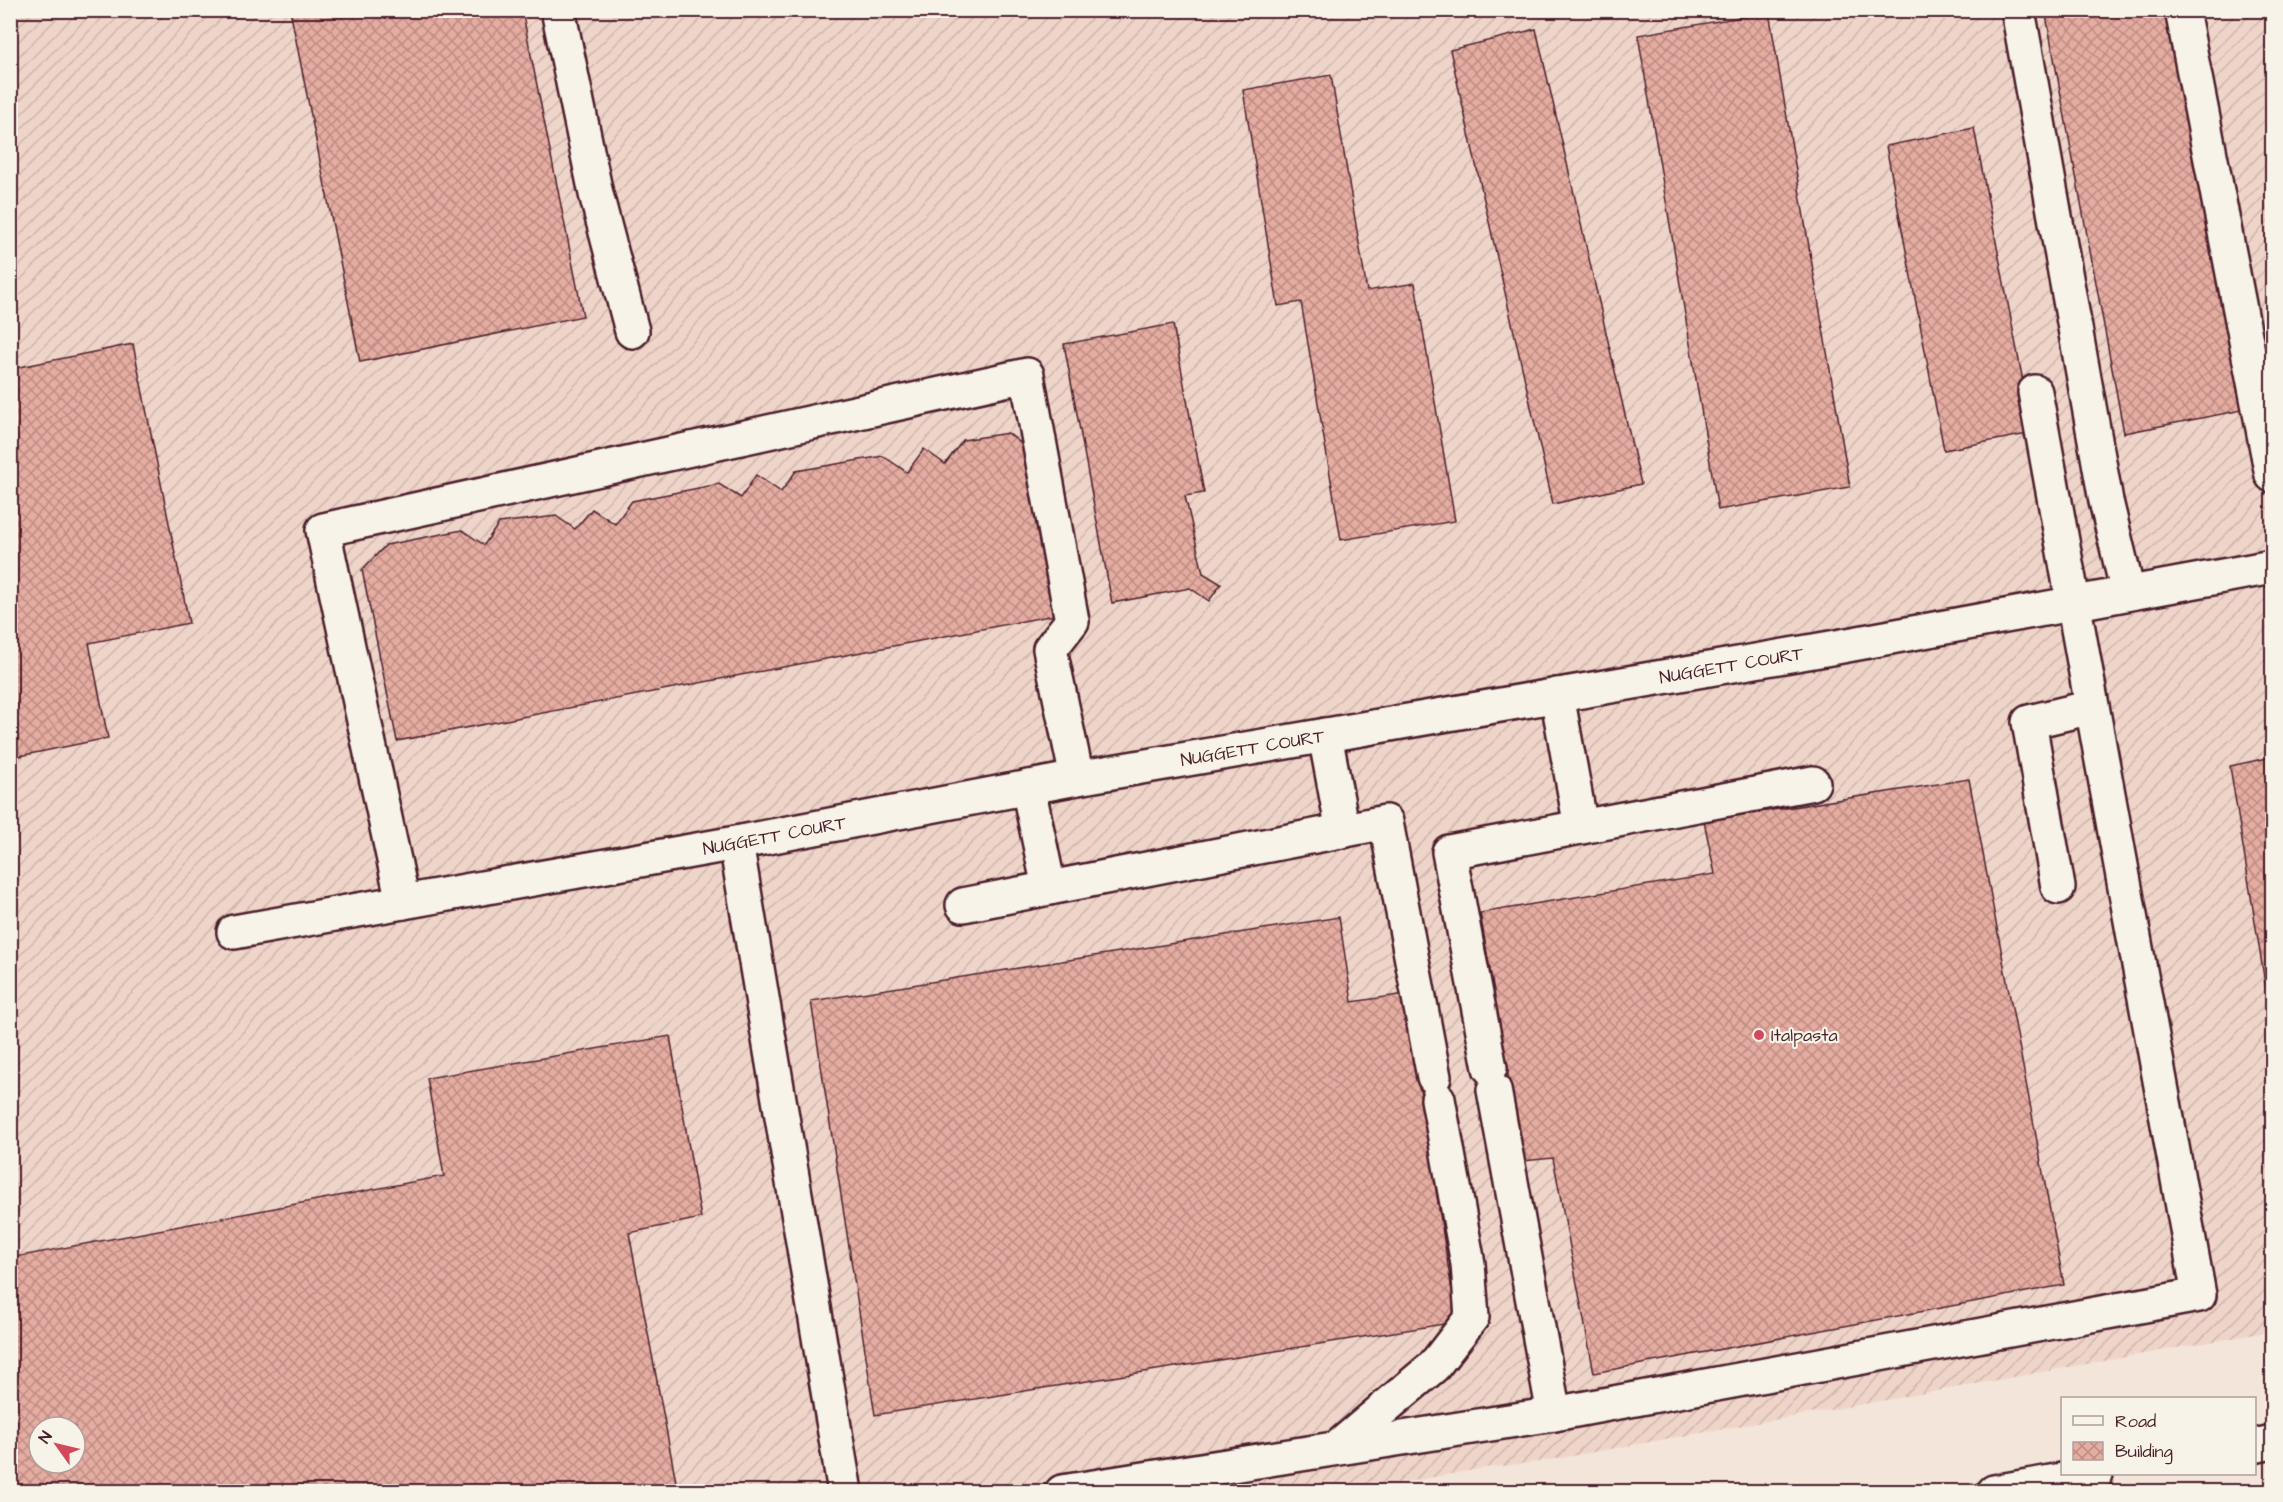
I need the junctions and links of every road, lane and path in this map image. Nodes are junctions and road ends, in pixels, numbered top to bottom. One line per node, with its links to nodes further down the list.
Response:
1 (558, 10): 4 (street)
2 (2018, 10): 8 (street)
3 (2182, 10): 6 (street)
4 (632, 331)
5 (2035, 392): 9 (street)
6 (2272, 476)
7 (2272, 567): 8 (street, NUGGETT COURT)
8 (2128, 593): 9 (street, NUGGETT COURT)
9 (2073, 603): 10 (street, NUGGETT COURT); 11 (street)
10 (1557, 695): 12 (street, NUGGETT COURT); 16 (street)
11 (2092, 707): 19 (street); 24 (street)
12 (1325, 735): 13 (street, NUGGETT COURT); 17 (street)
13 (1077, 778): 15 (street, NUGGETT COURT); 21 (street)
14 (1814, 783): 16 (street)
15 (1028, 787): 18 (street, NUGGETT COURT); 20 (street)
16 (1581, 827): 24 (street)
17 (1343, 831): 20 (street); 27 (street)
18 (736, 843): 21 (street, NUGGETT COURT); 29 (street)
19 (2058, 887)
20 (1049, 888): 22 (street)
21 (403, 902): 23 (street, NUGGETT COURT)
22 (963, 904)
23 (234, 932)
24 (1554, 1414): 27 (street)
25 (2272, 1442): 26 (street)
26 (2256, 1446)
27 (1337, 1448): 30 (street)
28 (2085, 1475): 31 (street)
29 (844, 1491)
30 (1062, 1491)
31 (1994, 1491)

